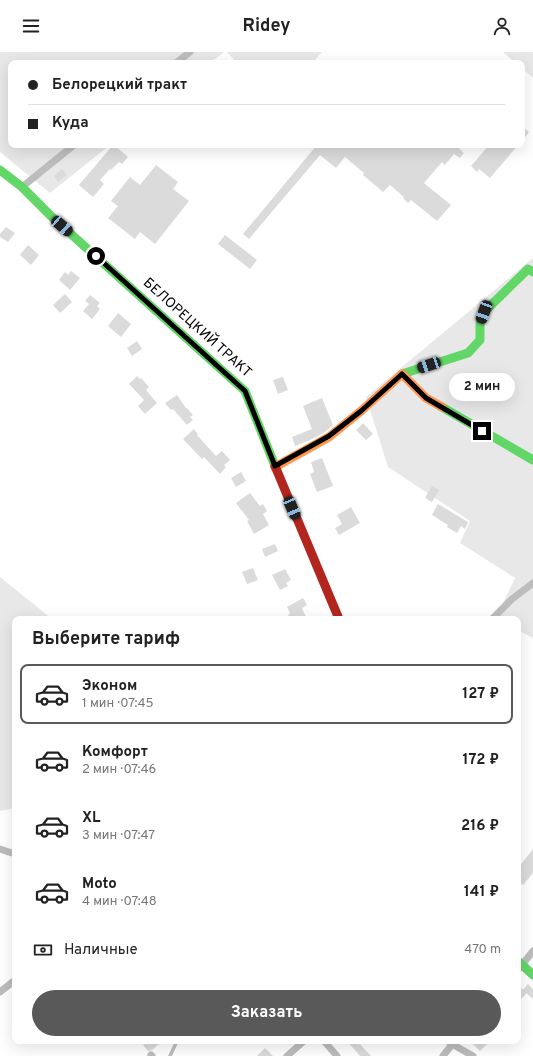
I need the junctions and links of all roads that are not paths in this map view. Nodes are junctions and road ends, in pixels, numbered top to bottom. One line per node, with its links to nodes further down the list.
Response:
1 (190, 52): 2 (street)
2 (180, 60)
3 (70, 148): 5 (street)
4 (0, 170): 5 (street, БЕЛОРЕЦКИЙ ТРАКТ)
5 (22, 187): 9 (street, БЕЛОРЕЦКИЙ ТРАКТ)
6 (533, 272): 7 (street)
7 (402, 374): 8 (street); 9 (street)
8 (533, 460)
9 (275, 466): 11 (street, БЕЛОРЕЦКИЙ ТРАКТ)
10 (533, 583): 12 (street)
11 (338, 616)
12 (495, 616)
13 (0, 849): 14 (street)
14 (12, 853)
15 (533, 951): 16 (street)
16 (521, 964)
17 (521, 967): 18 (street)
18 (533, 975)
19 (12, 982): 20 (street)
20 (0, 992)
21 (176, 1044): 26 (lane)
22 (301, 1044): 27 (street)
23 (327, 1044): 28 (street)
24 (451, 1044): 29 (street)
25 (455, 1044): 30 (street)
26 (170, 1056)
27 (287, 1056)
28 (337, 1056)
29 (443, 1056)
30 (473, 1056)

